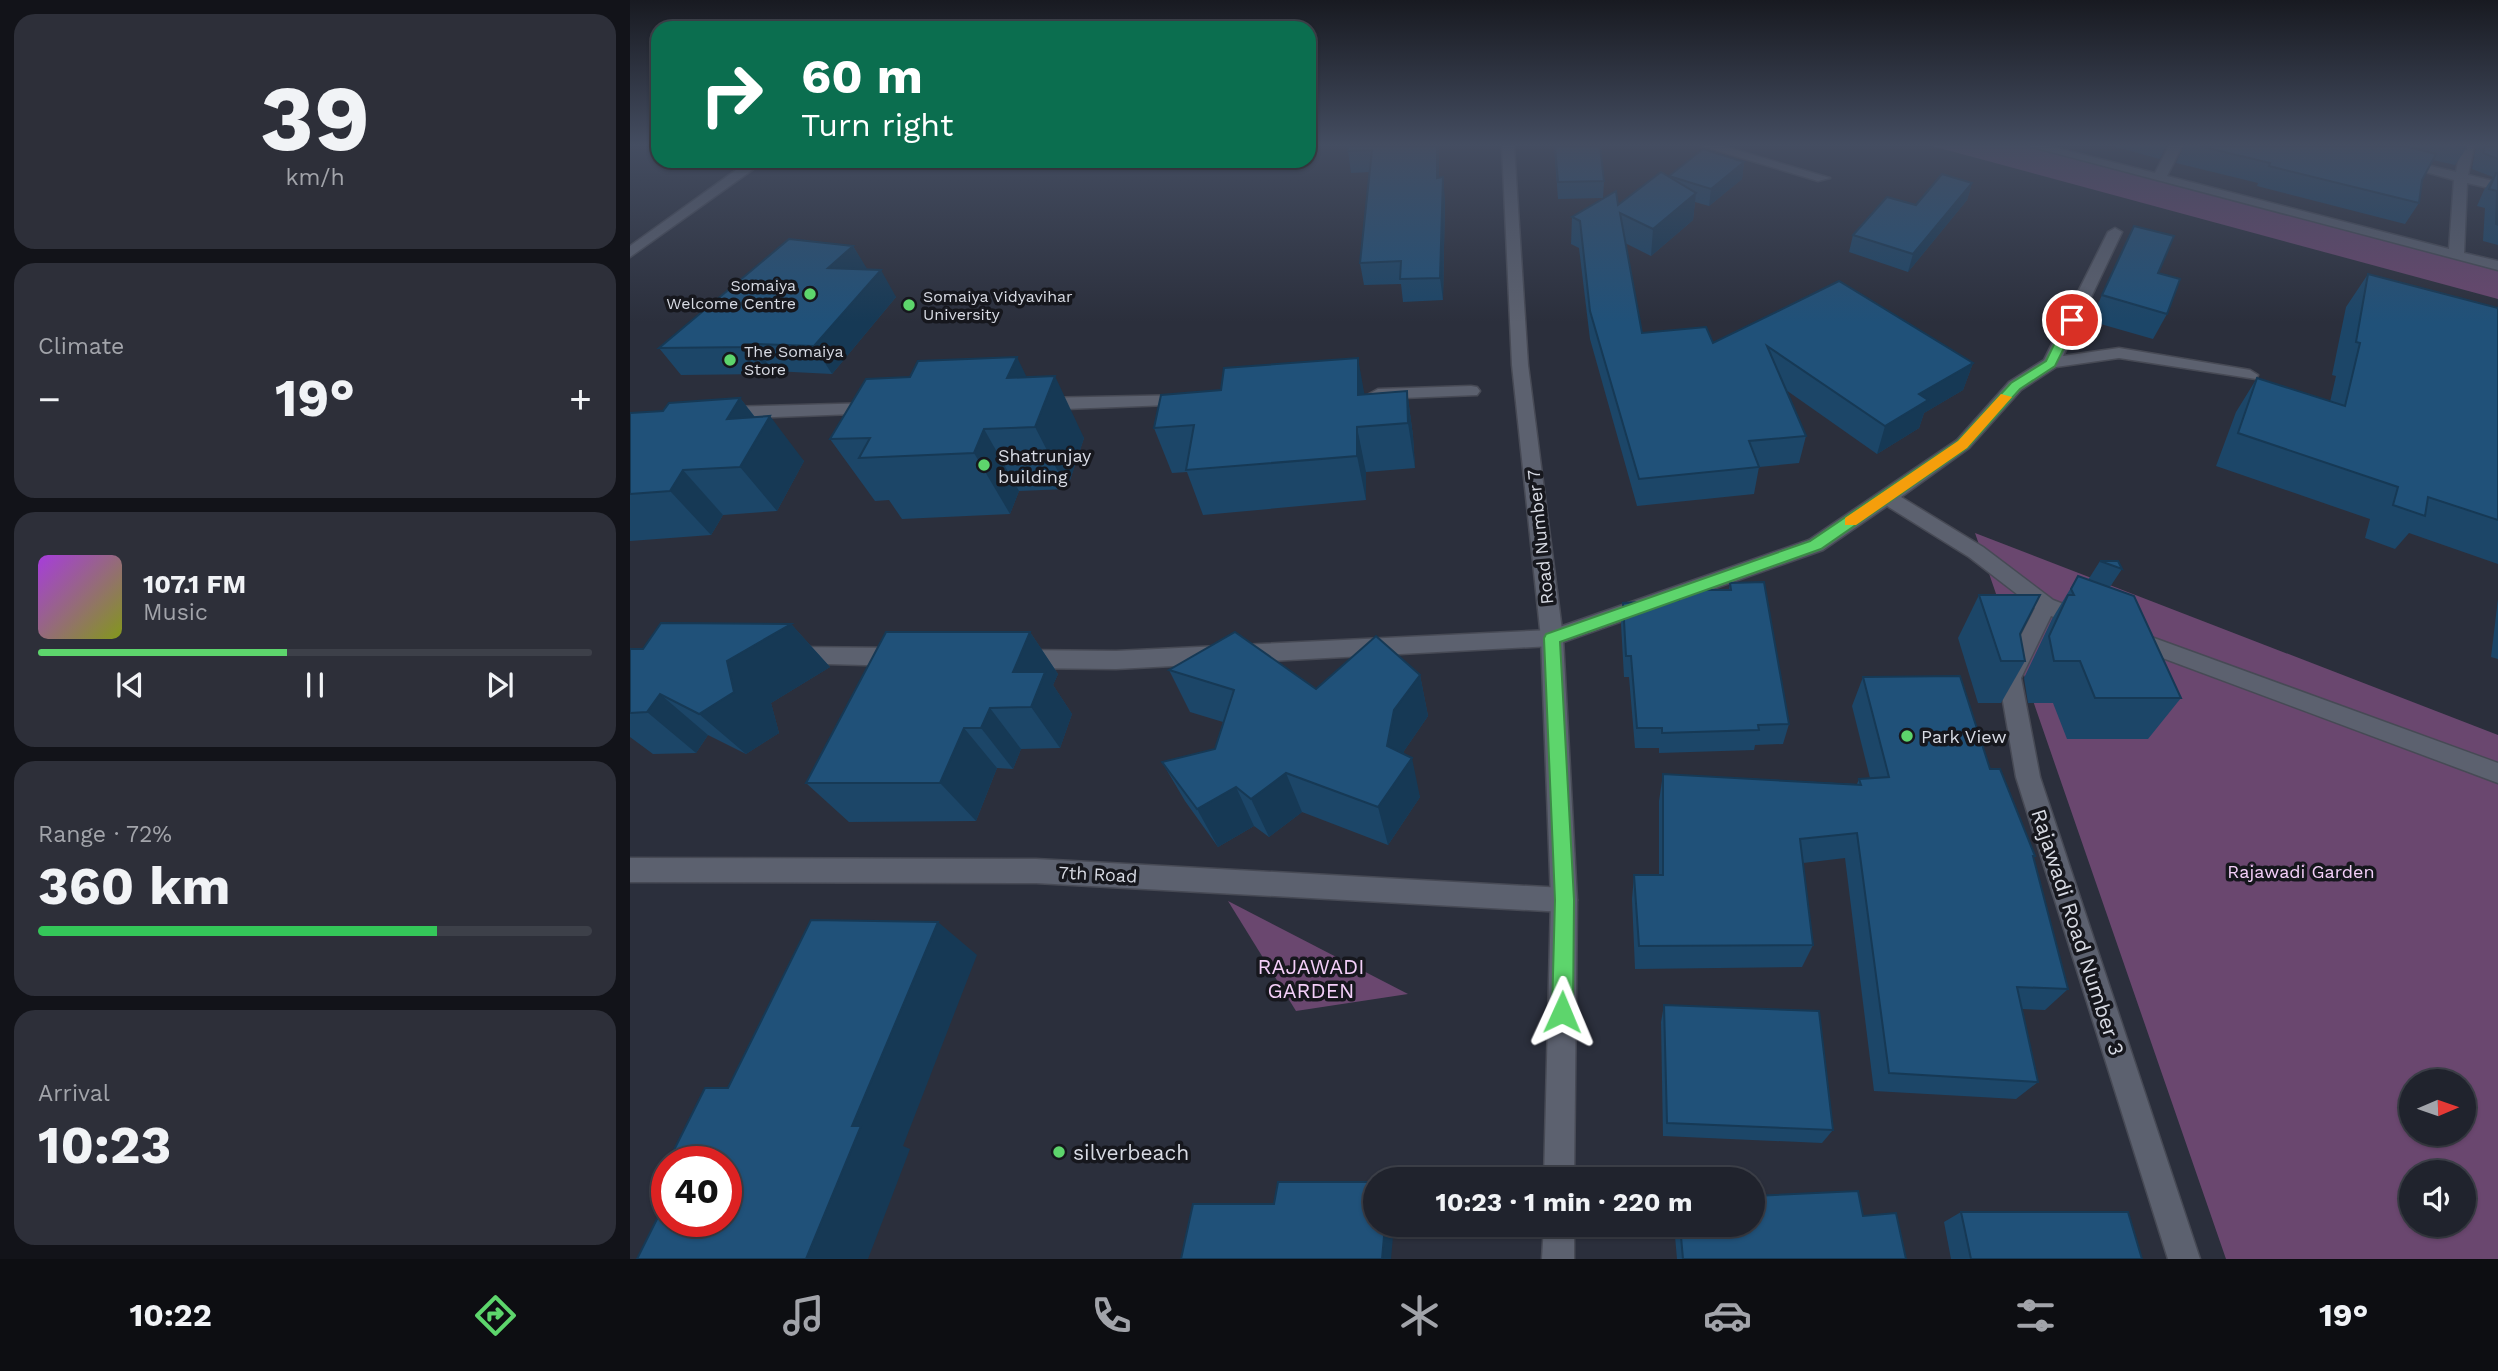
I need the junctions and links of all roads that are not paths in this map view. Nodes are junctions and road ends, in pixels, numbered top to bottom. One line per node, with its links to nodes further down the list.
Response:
1 (697, 205): 6 (street)
2 (1511, 205): 19 (street, Road Number 7)
3 (2262, 205): 7 (street)
4 (2459, 205): 7 (street)
5 (2115, 232): 9 (street)
6 (630, 253)
7 (2456, 255): 8 (street)
8 (2498, 265)
9 (2051, 363): 10 (street); 17 (street)
10 (2250, 375)
11 (1471, 391): 12 (street)
12 (1359, 395)
13 (1205, 399): 14 (street)
14 (1024, 404)
15 (898, 408): 16 (street)
16 (700, 414)
17 (1888, 497): 18 (street); 19 (street)
18 (2046, 606): 23 (street); 29 (street, Rajawadi Road Number 3)
19 (1552, 638): 22 (street); 25 (street, Road Number 7)
20 (769, 655): 21 (street)
21 (921, 657)
22 (1005, 658)
23 (2498, 773)
24 (630, 870): 25 (street, 7th Road)
25 (1564, 900): 26 (street, Road Number 7)
26 (1559, 1167)
27 (1559, 1237): 28 (street)
28 (1558, 1259)
29 (2184, 1259)

